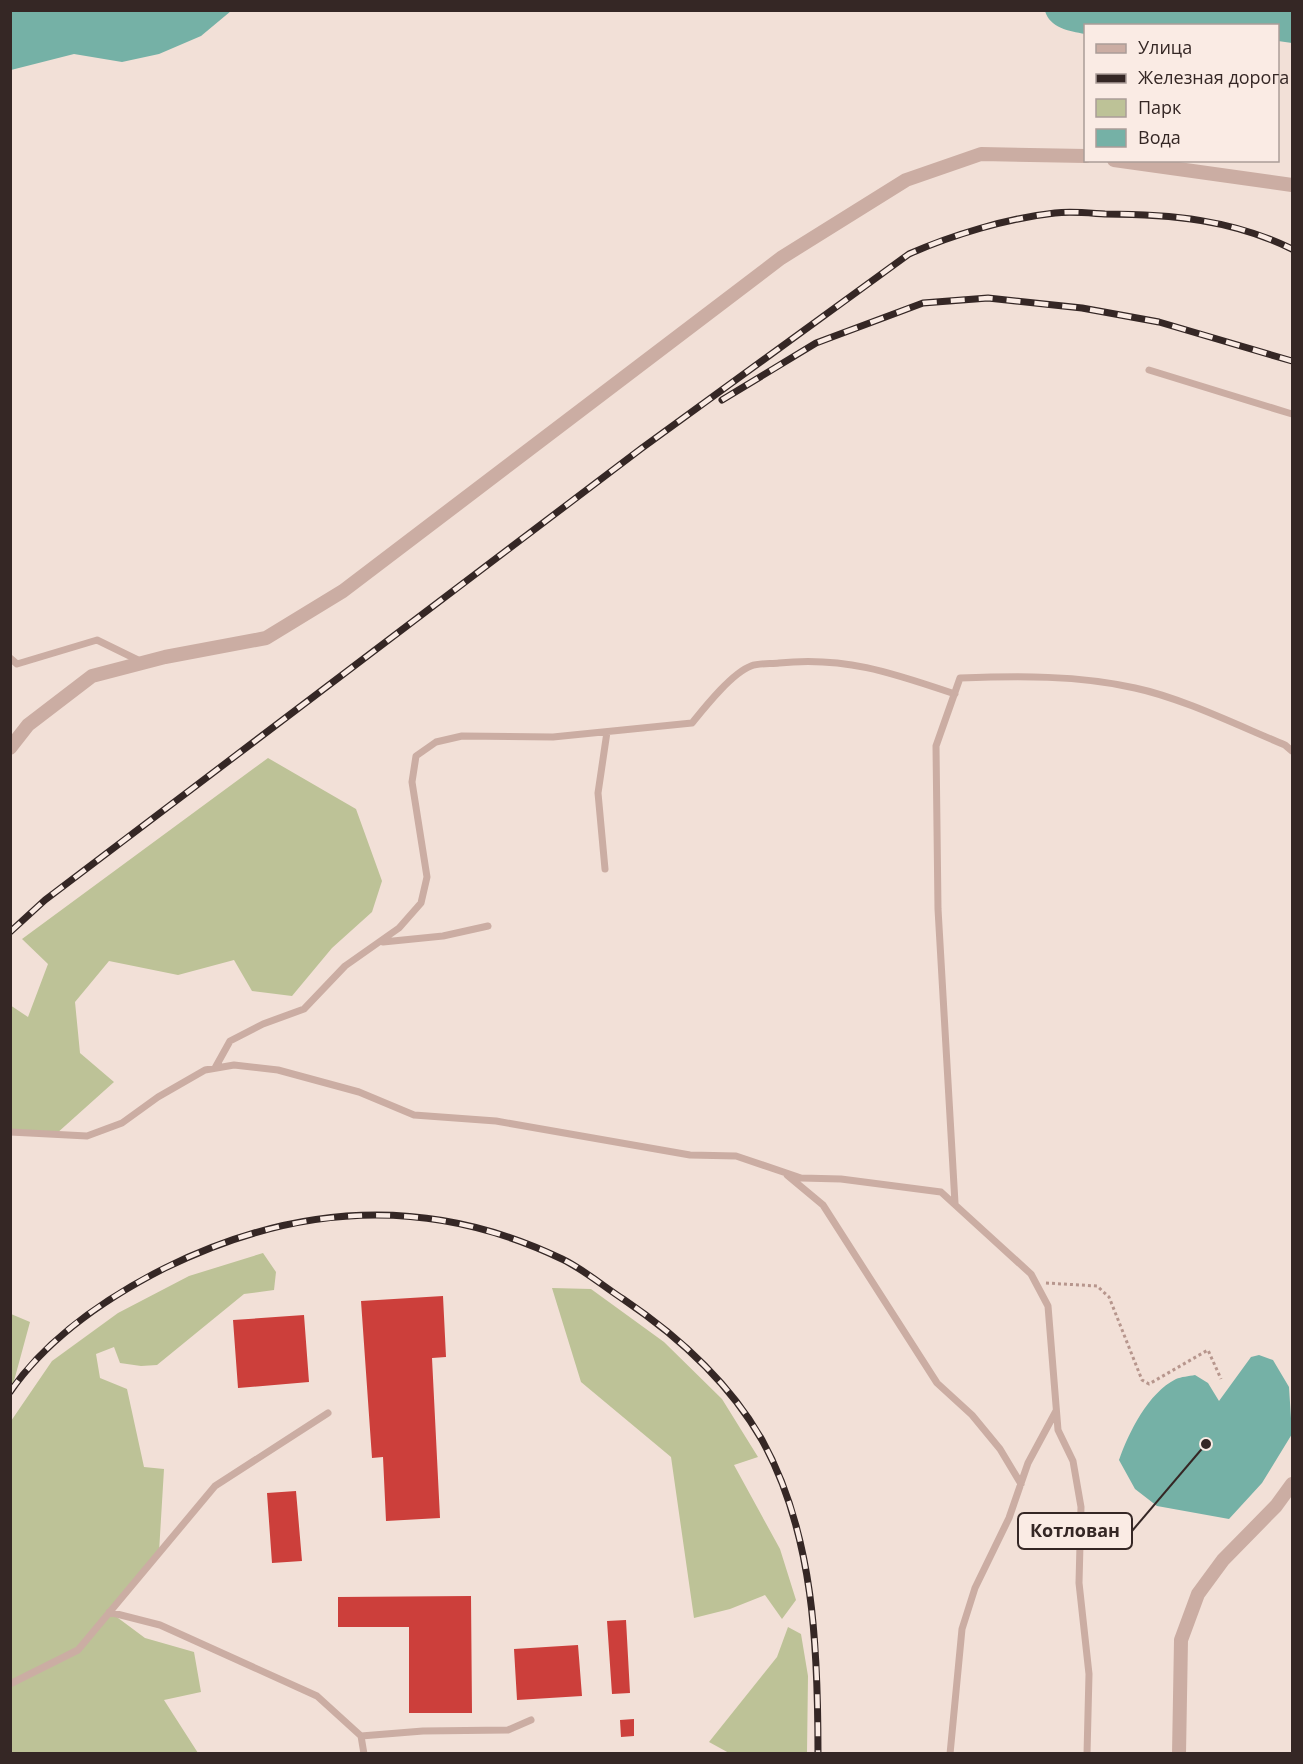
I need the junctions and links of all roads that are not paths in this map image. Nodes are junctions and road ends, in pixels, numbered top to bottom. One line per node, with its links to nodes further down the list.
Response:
1 (1084, 156): 7 (street)
2 (1128, 162): 3 (street)
3 (1293, 186)
4 (1149, 370): 5 (lane)
5 (1293, 414)
6 (10, 658): 7 (lane)
7 (143, 663): 10 (street)
8 (954, 694): 9 (lane); 11 (lane); 18 (lane)
9 (607, 732): 12 (lane); 14 (lane)
10 (10, 748)
11 (1293, 751)
12 (605, 869)
13 (488, 926): 14 (lane)
14 (381, 942): 15 (lane)
15 (215, 1068): 16 (lane); 17 (lane)
16 (10, 1132)
17 (784, 1172): 18 (lane); 21 (lane)
18 (954, 1203): 19 (lane)
19 (1056, 1411): 21 (lane); 29 (lane)
20 (328, 1413): 23 (lane)
21 (1021, 1484): 28 (lane)
22 (1293, 1484): 30 (street)
23 (110, 1612): 24 (lane); 26 (lane)
24 (10, 1684)
25 (531, 1720): 26 (lane)
26 (361, 1736): 27 (lane)
27 (364, 1754)
28 (950, 1754)
29 (1087, 1754)
30 (1179, 1754)

